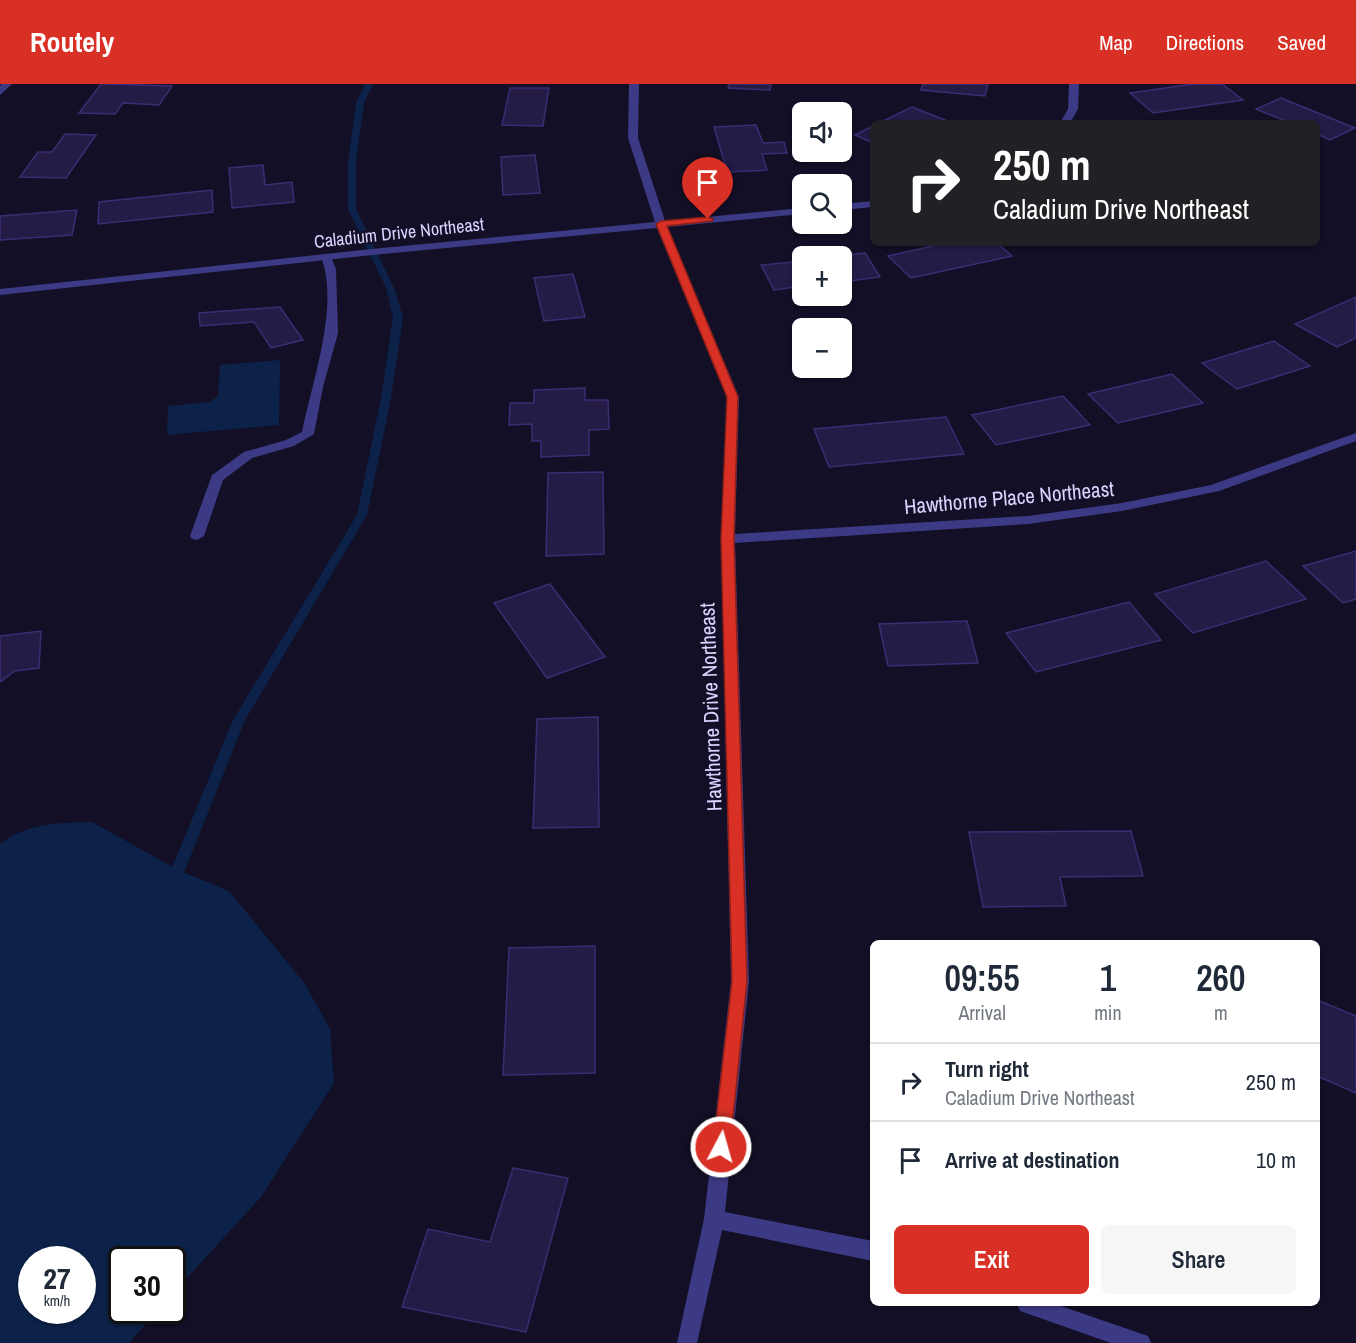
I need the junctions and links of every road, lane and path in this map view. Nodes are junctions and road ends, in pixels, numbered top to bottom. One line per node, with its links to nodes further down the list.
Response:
1 (7, 84): 4 (street)
2 (634, 84): 9 (street, Hawthorne Drive Northeast)
3 (1074, 84): 5 (street)
4 (0, 92)
5 (1067, 120)
6 (870, 204): 7 (street)
7 (852, 206)
8 (792, 212): 9 (street, Caladium Drive Northeast)
9 (661, 224): 10 (street, Caladium Drive Northeast); 14 (street, Hawthorne Drive Northeast)
10 (326, 257): 11 (street, Caladium Drive Northeast); 13 (street)
11 (0, 292)
12 (1356, 437): 14 (street, Hawthorne Place Northeast)
13 (196, 536)
14 (728, 539): 15 (street, Hawthorne Drive Northeast)
15 (714, 1219): 16 (street); 18 (street, Hawthorne Drive Northeast)
16 (870, 1250)
17 (1033, 1306): 19 (street)
18 (687, 1343)
19 (1141, 1343)

